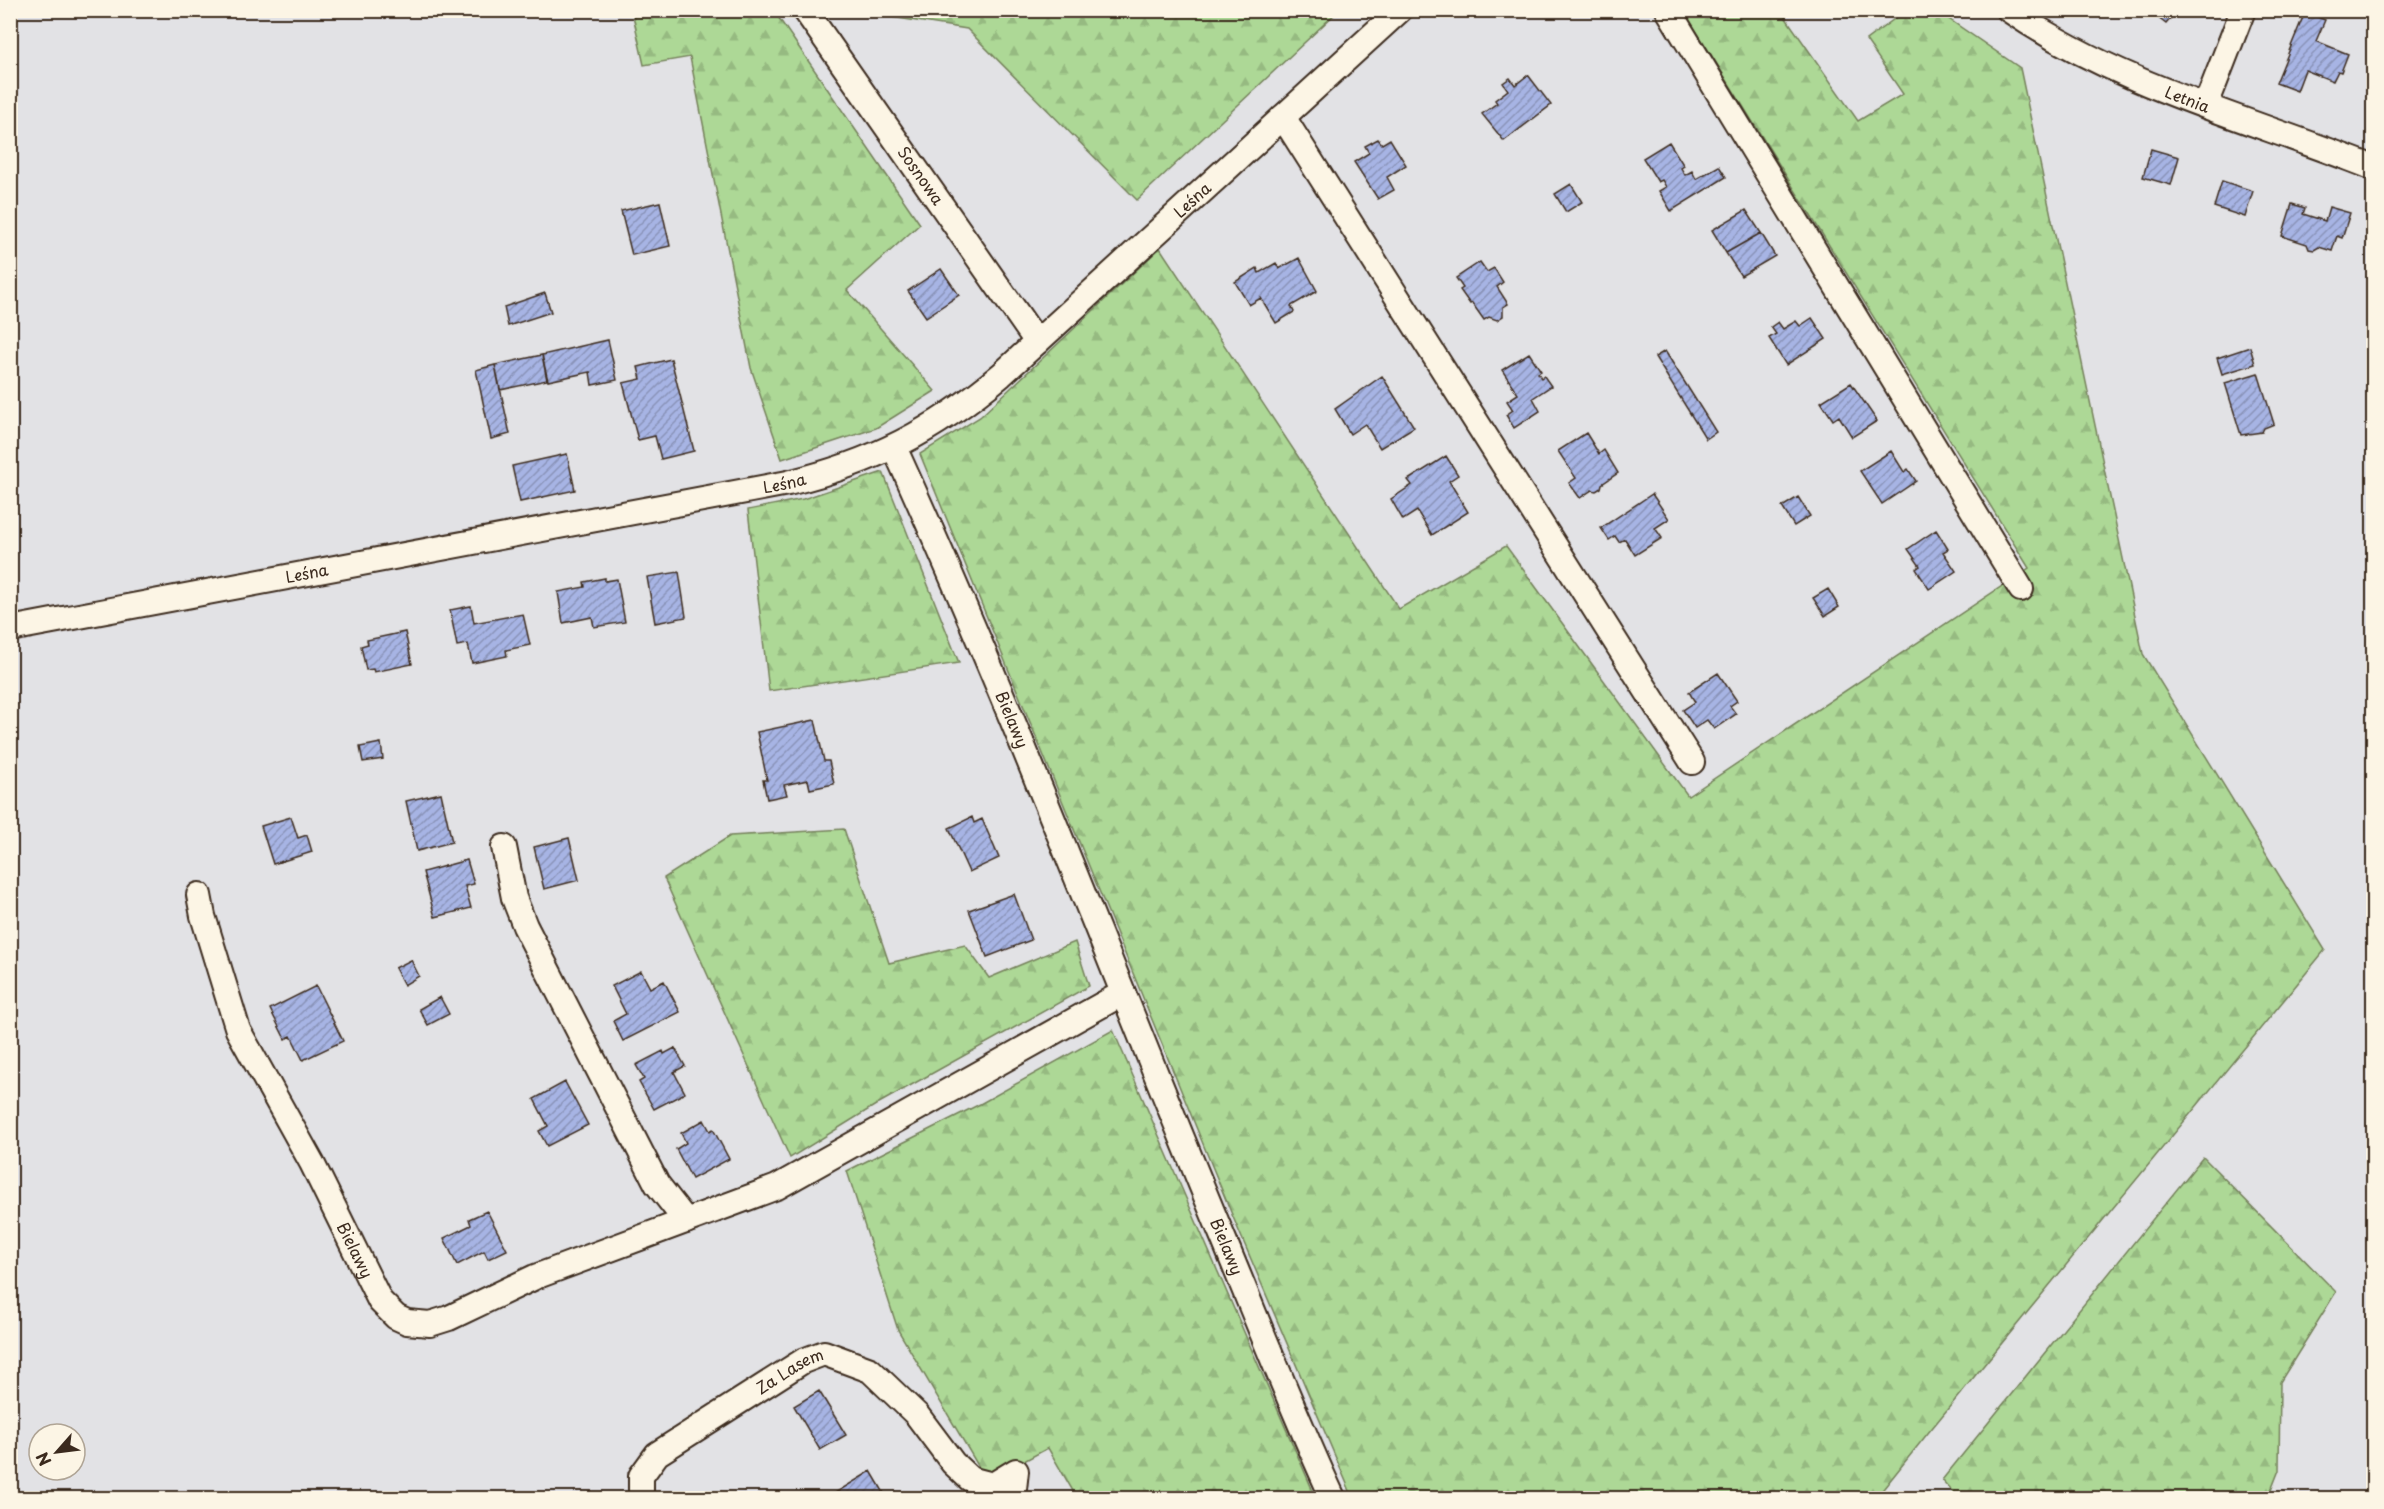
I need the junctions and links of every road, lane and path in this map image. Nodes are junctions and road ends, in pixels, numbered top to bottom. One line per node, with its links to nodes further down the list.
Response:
1 (806, 10): 9 (street, Sosnowa)
2 (1401, 10): 7 (street, Leśna)
3 (1668, 10): 11 (street)
4 (2009, 10): 6 (street, Letnia)
5 (2244, 10): 6 (street)
6 (2206, 105): 8 (street, Letnia)
7 (1283, 117): 9 (street, Leśna); 13 (street)
8 (2373, 168)
9 (1038, 342): 10 (street, Leśna)
10 (894, 447): 12 (street, Leśna); 16 (street, Bielawy)
11 (2021, 589)
12 (10, 629)
13 (1692, 762)
14 (504, 847): 17 (street)
15 (199, 895): 17 (street, Bielawy)
16 (1123, 993): 17 (street, Bielawy); 20 (street, Bielawy)
17 (686, 1221)
18 (640, 1498): 19 (street, Za Lasem)
19 (1013, 1498)
20 (1334, 1498)

